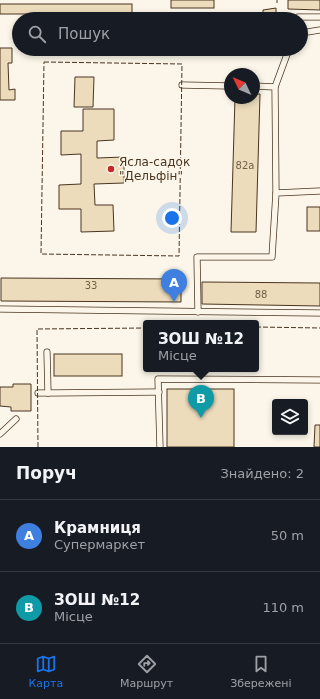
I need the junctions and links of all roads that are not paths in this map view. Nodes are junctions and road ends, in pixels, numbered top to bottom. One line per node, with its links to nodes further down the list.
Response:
1 (308, 17): 2 (lane)
2 (320, 17)
3 (320, 30): 4 (lane)
4 (308, 32)
5 (286, 56): 9 (lane)
6 (182, 85): 7 (lane)
7 (224, 86)
8 (260, 86): 9 (lane)
9 (274, 87): 11 (lane)
10 (320, 191): 11 (lane)
11 (276, 193): 13 (lane)
12 (0, 309): 13 (lane)
13 (198, 312): 14 (lane)
14 (320, 313)
15 (47, 352): 19 (lane)
16 (320, 380): 17 (lane)
17 (159, 392): 19 (lane); 22 (lane)
18 (38, 393): 19 (lane)
19 (48, 393)
20 (16, 419): 21 (lane)
21 (0, 434)
22 (160, 447)

